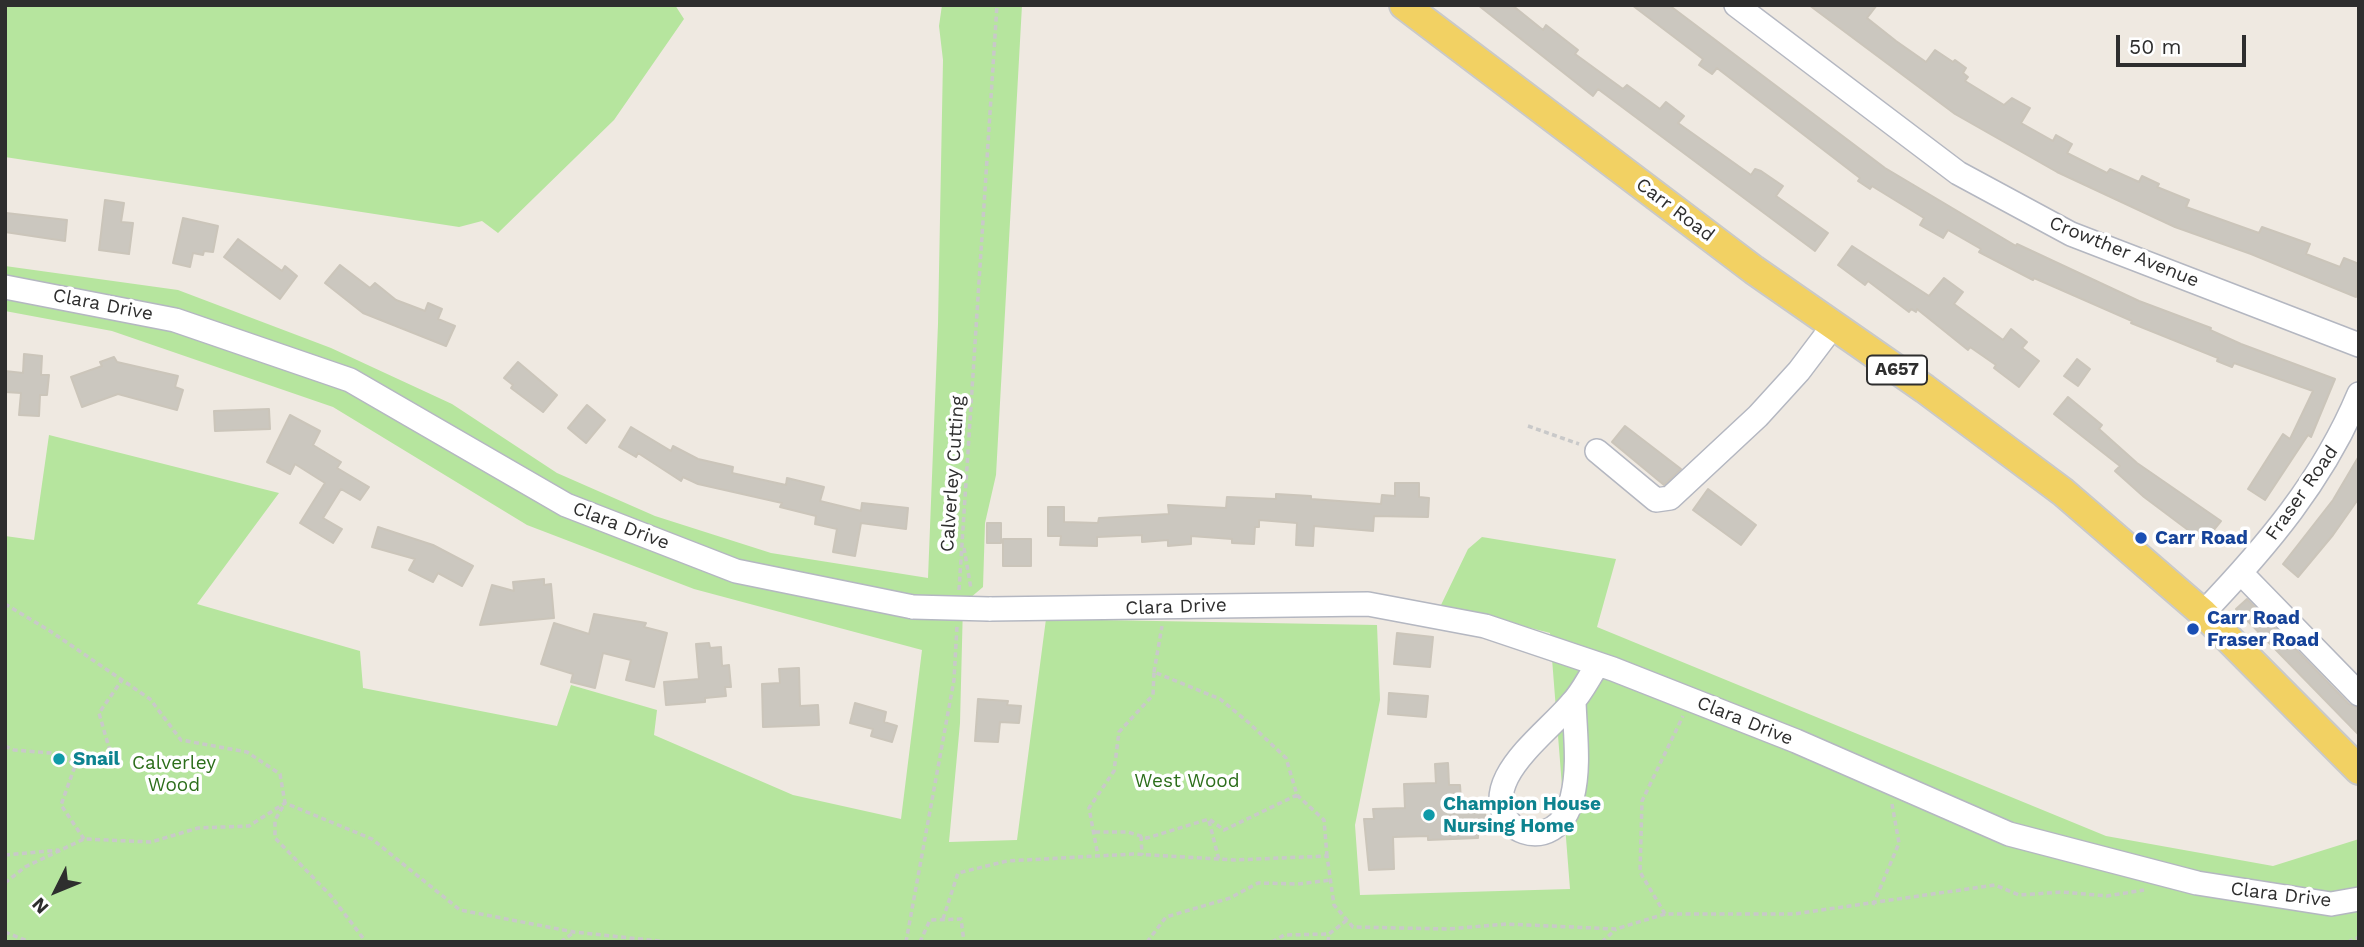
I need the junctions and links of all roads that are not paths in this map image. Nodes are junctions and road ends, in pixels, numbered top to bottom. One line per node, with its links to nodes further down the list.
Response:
1 (1404, 5): 4 (main road, Carr Road / A657)
2 (1736, 5): 5 (street, Crowther Avenue)
3 (5, 287): 10 (street, Clara Drive, bridge)
4 (1833, 326): 7 (street); 9 (main road, Carr Road / A657)
5 (2359, 345)
6 (2359, 394): 8 (street, Fraser Road)
7 (1588, 447)
8 (2241, 573): 9 (street, Fraser Road); 11 (street)
9 (2203, 613): 13 (main road, Carr Road / A657)
10 (1598, 664): 12 (street); 14 (street, Clara Drive)
11 (2359, 694)
12 (1574, 701): 12 (street)
13 (2359, 770)
14 (2359, 899)

